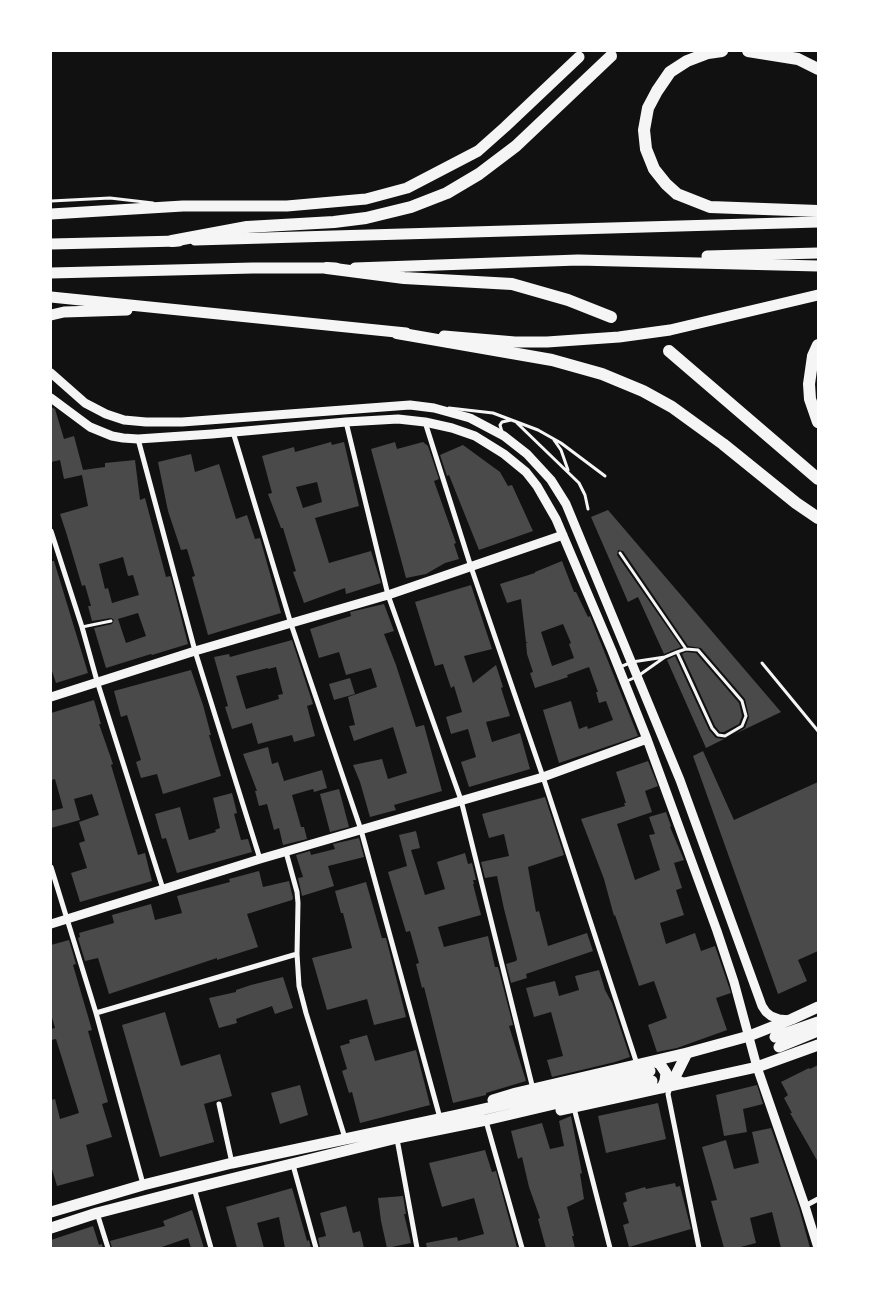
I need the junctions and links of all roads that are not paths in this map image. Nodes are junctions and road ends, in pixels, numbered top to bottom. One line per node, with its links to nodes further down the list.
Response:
1 (722, 51): 8 (highway)
2 (748, 51): 5 (highway)
3 (611, 56): 11 (highway)
4 (579, 57): 7 (main road)
5 (818, 70)
6 (51, 201): 7 (lane)
7 (183, 206): 9 (main road)
8 (818, 211)
9 (51, 214)
10 (818, 222): 11 (main road)
11 (172, 241): 12 (main road)
12 (51, 244)
13 (818, 253): 14 (main road)
14 (578, 260): 15 (main road); 16 (main road)
15 (818, 266)
16 (327, 268): 17 (main road); 22 (highway)
17 (51, 273)
18 (818, 295): 23 (main road)
19 (51, 297): 20 (main road)
20 (171, 308): 21 (main road); 23 (main road)
21 (51, 315)
22 (611, 317)
23 (398, 333): 49 (highway)
24 (818, 345): 35 (highway)
25 (669, 351): 47 (highway)
26 (51, 373): 31 (street)
27 (51, 398): 43 (street)
28 (421, 406): 29 (street); 30 (street); 32 (lane)
29 (456, 414): 36 (street); 37 (street)
30 (249, 417): 31 (street); 38 (street); 39 (street)
31 (214, 420): 39 (street); 40 (street)
32 (515, 421): 41 (lane); 42 (lane); 46 (lane)
33 (346, 422): 34 (street); 38 (street); 54 (street)
34 (425, 422): 37 (street); 53 (street)
35 (818, 422)
36 (489, 427): 41 (street); 44 (street)
37 (452, 428): 44 (street)
38 (250, 430): 39 (street)
39 (233, 432): 40 (street); 56 (street)
40 (212, 434): 43 (street)
41 (504, 436): 62 (street)
42 (550, 436): 45 (lane); 46 (lane)
43 (138, 439): 59 (street)
44 (481, 440): 51 (street)
45 (605, 476)
46 (574, 478): 48 (lane)
47 (818, 480)
48 (588, 509)
49 (818, 518)
50 (51, 531): 57 (street)
51 (563, 535): 53 (street); 64 (street)
52 (620, 553): 58 (lane)
53 (471, 567): 54 (street); 71 (street)
54 (388, 595): 56 (street); 72 (street)
55 (111, 621): 57 (lane)
56 (291, 624): 59 (street); 73 (street)
57 (82, 627): 66 (street)
58 (686, 649): 60 (lane); 60 (lane)
59 (195, 651): 66 (street); 75 (street)
60 (677, 652): 61 (lane)
61 (665, 657): 62 (lane); 65 (lane)
62 (632, 662): 64 (lane); 65 (street)
63 (762, 664): 69 (lane)
64 (619, 668): 67 (street)
65 (638, 676): 67 (lane); 83 (street)
66 (97, 681): 68 (street); 77 (street)
67 (624, 683): 70 (street)
68 (51, 697)
69 (818, 731)
70 (647, 739): 71 (street); 86 (street)
71 (544, 777): 72 (street); 89 (street)
72 (461, 800): 73 (street); 92 (street)
73 (361, 830): 74 (street); 96 (street)
74 (286, 852): 75 (street); 80 (street)
75 (260, 859): 77 (street)
76 (51, 867): 78 (street)
77 (163, 889): 78 (street)
78 (67, 918): 79 (street); 82 (street)
79 (51, 924)
80 (296, 954): 82 (street); 98 (street)
81 (818, 1007): 83 (main road)
82 (96, 1013): 102 (street)
83 (792, 1019): 86 (main road)
84 (818, 1022): 85 (main road)
85 (818, 1031)
86 (749, 1036): 88 (main road); 90 (street)
87 (818, 1045): 90 (main road)
88 (687, 1053): 91 (main road); 91 (main road)
89 (637, 1064): 91 (main road); 92 (main road)
90 (757, 1067): 91 (main road); 105 (street)
91 (665, 1080): 94 (main road); 95 (main road); 97 (main road); 115 (street)
92 (533, 1088): 95 (main road)
93 (219, 1104): 100 (street)
94 (574, 1107): 97 (main road); 114 (street)
95 (458, 1115): 96 (main road)
96 (440, 1119): 98 (main road)
97 (486, 1120): 99 (main road); 113 (street)
98 (345, 1138): 100 (main road)
99 (397, 1138): 101 (main road); 112 (street)
100 (232, 1163): 102 (main road)
101 (293, 1164): 103 (main road); 111 (street)
102 (143, 1184): 106 (main road)
103 (194, 1188): 107 (main road); 110 (street)
104 (818, 1199): 105 (street)
105 (805, 1206): 116 (street)
106 (51, 1212)
107 (97, 1213): 108 (main road); 109 (street)
108 (51, 1228)
109 (108, 1248)
110 (211, 1248)
111 (316, 1248)
112 (417, 1248)
113 (522, 1248)
114 (610, 1248)
115 (699, 1248)
116 (818, 1248)

